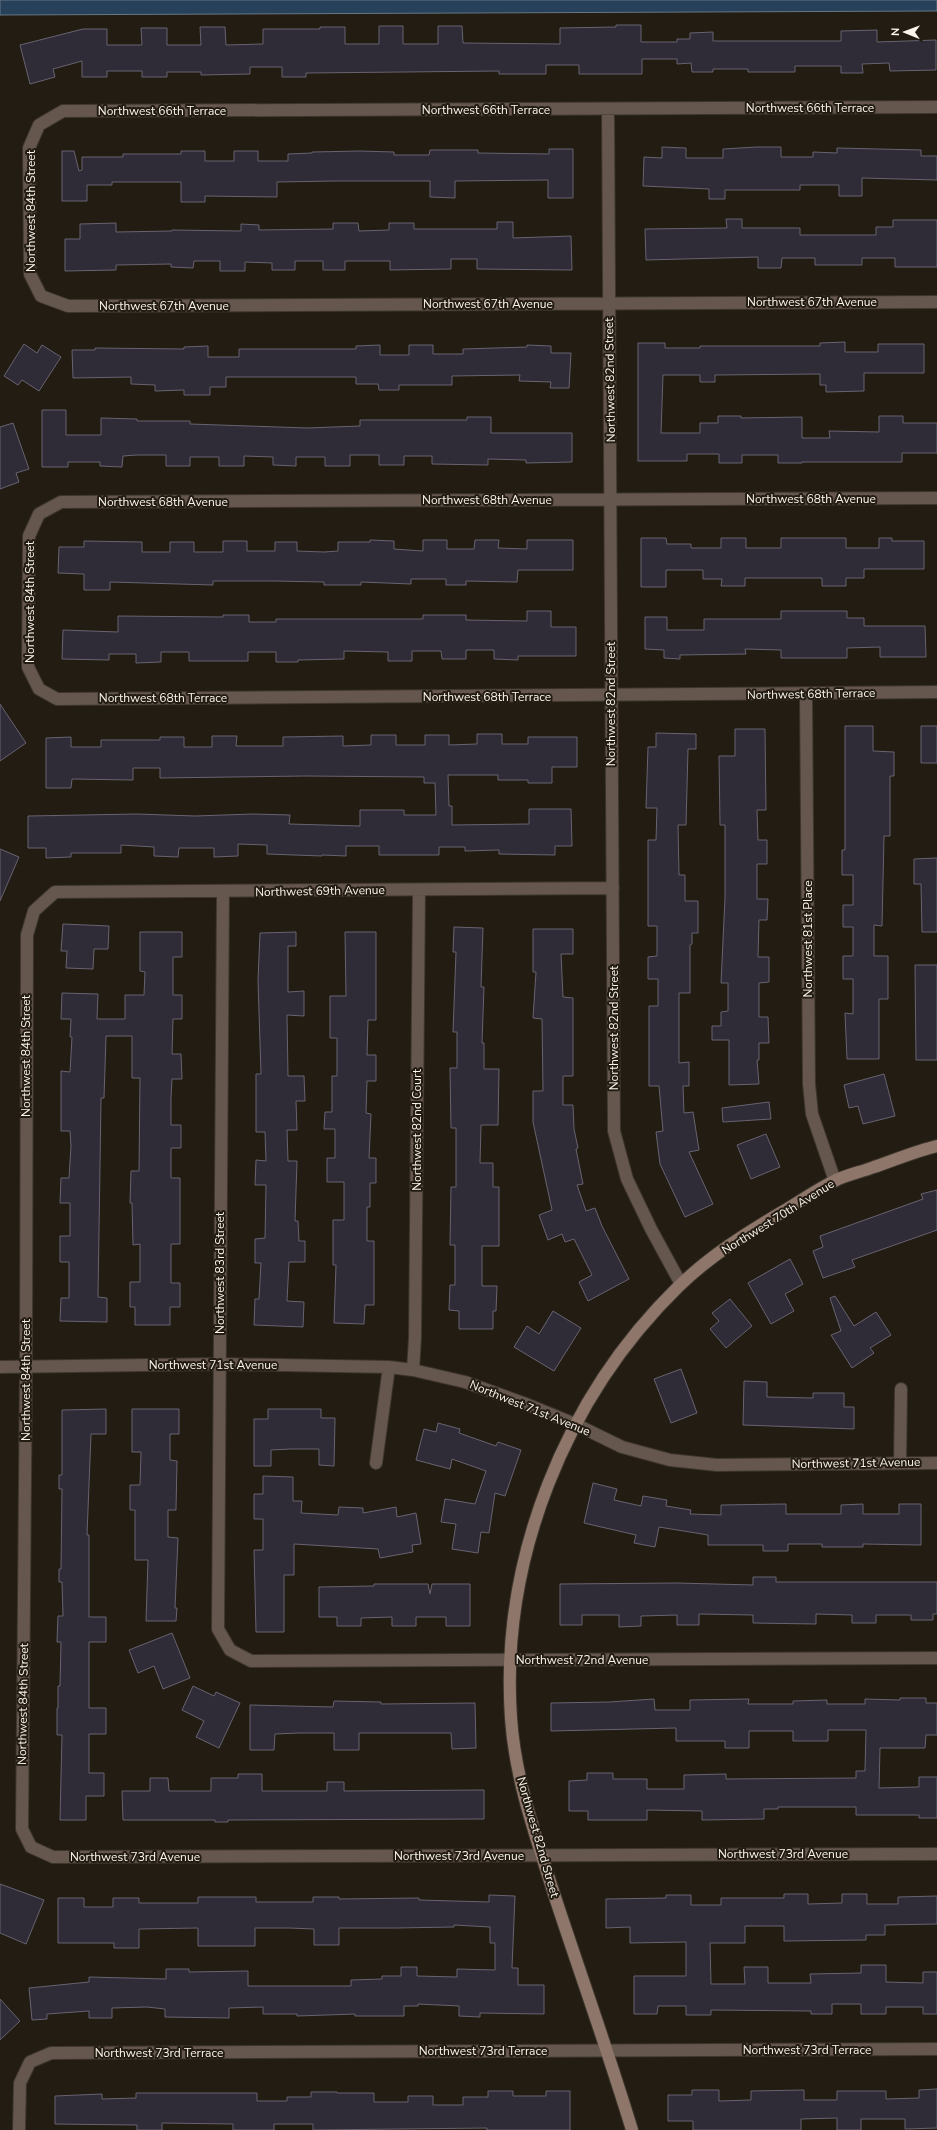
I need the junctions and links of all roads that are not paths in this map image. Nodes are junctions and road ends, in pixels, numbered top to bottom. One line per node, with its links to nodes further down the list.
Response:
1 (937, 107): 2 (street, Northwest 66th Terrace)
2 (608, 110): 3 (street, Northwest 66th Terrace); 6 (street, Northwest 82nd Street)
3 (39, 125): 4 (street, Northwest 84th Street)
4 (41, 296): 6 (street, Northwest 67th Avenue)
5 (937, 302): 6 (street, Northwest 67th Avenue)
6 (610, 303): 8 (street, Northwest 82nd Street)
7 (937, 498): 8 (street, Northwest 68th Avenue)
8 (612, 500): 9 (street, Northwest 68th Avenue); 13 (street, Northwest 82nd Street)
9 (39, 514): 10 (street, Northwest 84th Street)
10 (39, 689): 13 (street, Northwest 68th Terrace)
11 (937, 692): 12 (street, Northwest 68th Terrace)
12 (806, 694): 13 (street, Northwest 68th Terrace); 19 (street, Northwest 81st Place)
13 (611, 696): 14 (street, Northwest 82nd Street)
14 (613, 888): 15 (street, Northwest 69th Avenue); 20 (street, Northwest 82nd Street)
15 (419, 890): 16 (street, Northwest 69th Avenue); 25 (street, Northwest 82nd Court)
16 (222, 892): 17 (street, Northwest 69th Avenue); 21 (street, Northwest 83rd Street)
17 (34, 911): 22 (street, Northwest 84th Street)
18 (937, 1146): 19 (street, Northwest 70th Avenue)
19 (835, 1181): 20 (street, Northwest 70th Avenue)
20 (681, 1284): 27 (street, Northwest 70th Avenue)
21 (220, 1364): 22 (street, Northwest 71st Avenue); 24 (street, Northwest 71st Avenue); 31 (street, Northwest 83rd Street)
22 (26, 1366): 23 (street, Northwest 71st Avenue); 34 (street, Northwest 84th Street)
23 (0, 1367)
24 (389, 1367): 25 (street, Northwest 71st Avenue); 28 (street)
25 (413, 1370): 27 (street, Northwest 71st Avenue)
26 (901, 1389): 29 (street)
27 (575, 1424): 29 (street, Northwest 71st Avenue); 33 (street, Northwest 82nd Street)
28 (376, 1463)
29 (900, 1463): 30 (street, Northwest 71st Avenue)
30 (937, 1463)
31 (230, 1650): 33 (street, Northwest 72nd Avenue)
32 (937, 1658): 33 (street, Northwest 72nd Avenue)
33 (510, 1660): 36 (street, Northwest 82nd Street)
34 (31, 1847): 36 (street, Northwest 73rd Avenue)
35 (937, 1854): 36 (street, Northwest 73rd Avenue)
36 (542, 1856): 38 (street, Northwest 82nd Street)
37 (937, 2049): 38 (street, Northwest 73rd Terrace)
38 (608, 2051): 39 (street, Northwest 73rd Terrace); 40 (street, Northwest 82nd Street)
39 (19, 2130)
40 (632, 2130)

